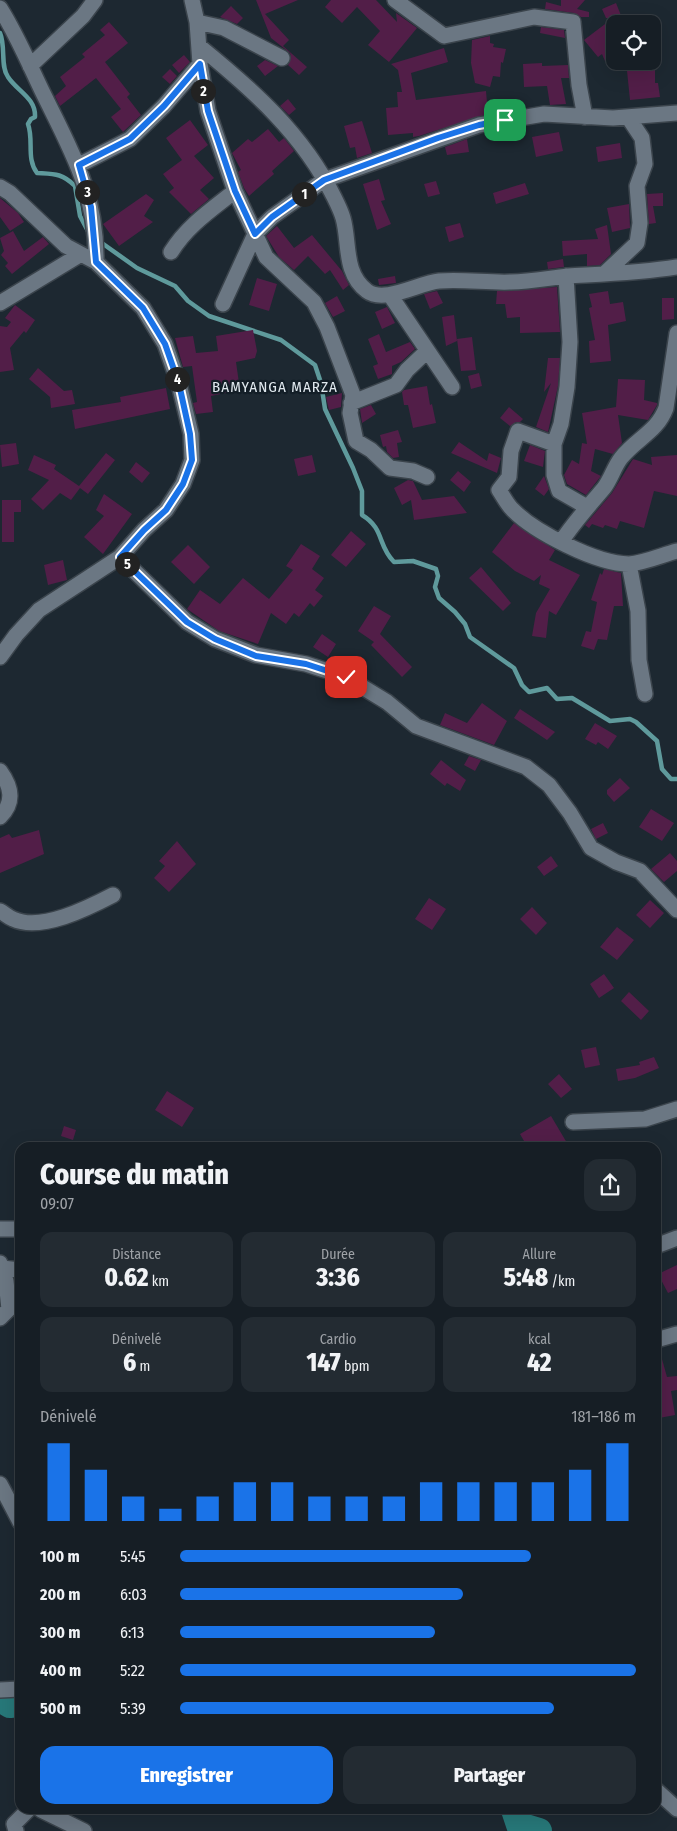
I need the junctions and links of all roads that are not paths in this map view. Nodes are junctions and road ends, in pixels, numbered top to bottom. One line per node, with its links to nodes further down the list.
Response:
1 (95, 0): 9 (street)
2 (192, 0): 5 (street)
3 (394, 0): 11 (street)
4 (0, 8): 9 (street)
5 (197, 22): 6 (street); 7 (street)
6 (199, 46): 8 (street); 14 (street)
7 (282, 58)
8 (200, 64): 13 (street); 16 (street)
9 (30, 66): 13 (street)
10 (677, 114): 12 (street)
11 (585, 117): 12 (street); 14 (street)
12 (628, 117): 22 (street)
13 (79, 165): 20 (street)
14 (324, 180): 17 (street); 24 (street)
15 (0, 187): 19 (street)
16 (235, 191): 17 (street); 18 (street)
17 (255, 234): 26 (street); 30 (street)
18 (171, 252)
19 (81, 254): 20 (street); 25 (street)
20 (96, 256): 37 (street)
21 (677, 267): 22 (street)
22 (604, 274): 23 (street)
23 (566, 276): 24 (street); 32 (street)
24 (390, 295): 28 (street)
25 (0, 303)
26 (223, 304)
27 (677, 334): 31 (street)
28 (426, 352): 29 (street); 30 (street)
29 (452, 387)
30 (351, 403): 33 (street)
31 (672, 409): 34 (street)
32 (554, 444): 34 (street); 35 (street)
33 (427, 478)
34 (586, 507): 35 (street)
35 (561, 542): 38 (street)
36 (677, 551): 38 (street)
37 (120, 557): 39 (street); 44 (street)
38 (629, 564): 40 (street)
39 (0, 657)
40 (645, 694)
41 (0, 770): 42 (street)
42 (0, 817)
43 (113, 895): 45 (street)
44 (677, 910)
45 (0, 911)
46 (677, 1109): 47 (street)
47 (573, 1122)
48 (0, 1229): 49 (street)
49 (15, 1229)
50 (677, 1238): 51 (street)
51 (661, 1244)
52 (1, 1266): 53 (street); 54 (street)
53 (15, 1269)
54 (10, 1309)
55 (677, 1334): 56 (street)
56 (661, 1339)
57 (0, 1484): 58 (street)
58 (15, 1512)
59 (0, 1690): 60 (street)
60 (15, 1690)
61 (661, 1795): 62 (street)
62 (677, 1809)
63 (24, 1814): 65 (street)
64 (49, 1814): 66 (street)
65 (16, 1831)
66 (84, 1831)

